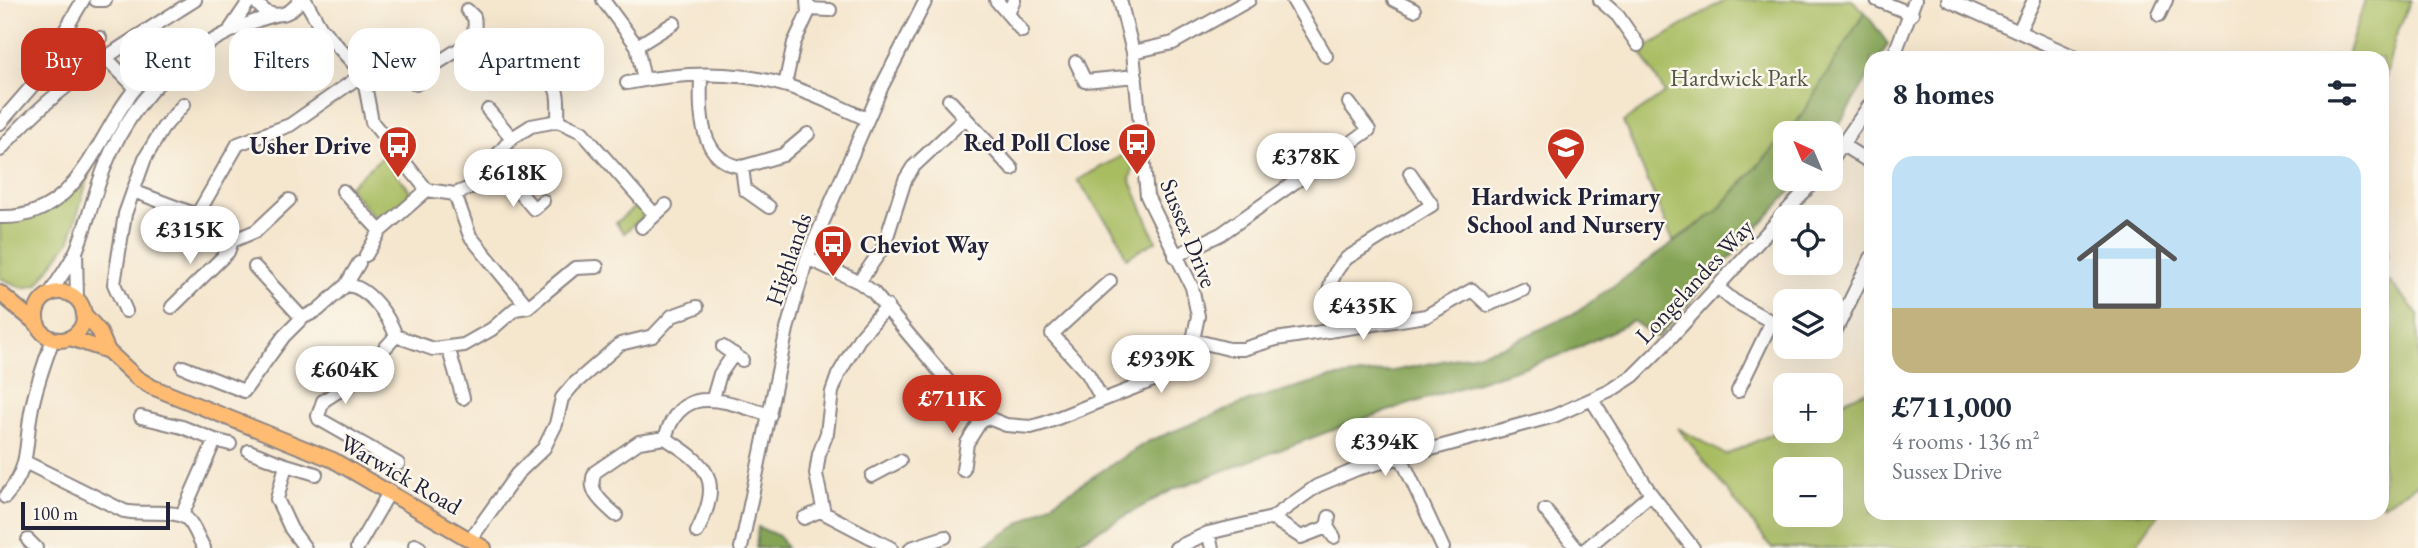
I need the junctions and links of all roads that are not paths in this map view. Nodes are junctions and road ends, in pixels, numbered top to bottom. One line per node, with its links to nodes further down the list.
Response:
1 (83, 0): 32 (street)
2 (96, 0): 3 (street)
3 (105, 0)
4 (195, 0): 45 (street)
5 (253, 0): 29 (street); 33 (street)
6 (302, 0): 26 (street); 34 (street)
7 (603, 0): 41 (street)
8 (926, 0): 66 (street, Highlands)
9 (996, 0): 27 (street)
10 (1014, 0): 27 (street)
11 (1119, 0): 44 (street, Sussex Drive)
12 (1249, 0): 22 (street)
13 (1293, 0): 46 (street)
14 (1394, 0): 25 (street)
15 (1877, 0): 28 (street)
16 (1915, 0): 28 (street)
17 (1948, 0): 38 (street)
18 (2034, 0): 38 (street)
19 (2166, 0): 30 (street)
20 (1604, 1): 40 (street)
21 (808, 4): 24 (street); 55 (street)
22 (1233, 4): 44 (street)
23 (467, 10): 35 (street)
24 (830, 10)
25 (1414, 10)
26 (289, 12): 29 (street); 34 (street)
27 (1008, 14): 37 (street)
28 (1912, 14): 42 (street)
29 (275, 15): 33 (street)
30 (2159, 15)
31 (674, 23): 41 (street)
32 (67, 28)
33 (231, 28)
34 (321, 28)
35 (474, 28)
36 (229, 29): 93 (street)
37 (1022, 31)
38 (2019, 31): 43 (street)
39 (334, 42): 48 (street)
40 (1638, 45)
41 (637, 46): 52 (street)
42 (1896, 51)
43 (2062, 51)
44 (1133, 52): 51 (street, Sussex Drive)
45 (106, 56)
46 (1326, 56)
47 (106, 58): 88 (street)
48 (348, 58)
49 (1076, 62): 51 (street)
50 (701, 76): 52 (street); 55 (street); 75 (street)
51 (1136, 76): 94 (street, Sussex Drive)
52 (644, 80): 53 (street)
53 (627, 83)
54 (348, 84): 86 (street)
55 (785, 85): 66 (street)
56 (28, 91): 68 (street)
57 (58, 91): 72 (street)
58 (366, 91): 78 (street)
59 (556, 91): 67 (street)
60 (949, 100): 65 (street)
61 (1349, 103): 94 (street)
62 (184, 104): 79 (street)
63 (488, 110): 70 (street)
64 (1864, 114): 71 (street)
65 (965, 118): 76 (street); 100 (street)
66 (867, 119): 95 (street, Highlands)
67 (558, 121): 70 (street); 87 (street)
68 (0, 122)
69 (808, 134): 75 (street)
70 (512, 138): 73 (street)
71 (1844, 146): 74 (street)
72 (0, 150)
73 (491, 159): 82 (street); 89 (street)
74 (1864, 159)
75 (742, 167): 85 (street)
76 (1012, 169)
77 (1410, 173): 117 (street)
78 (427, 190): 82 (street); 91 (street)
79 (133, 191): 86 (street); 111 (street)
80 (343, 191): 91 (street)
81 (1805, 191): 102 (street, Longelandes Way)
82 (455, 194): 109 (street)
83 (289, 200): 92 (street)
84 (666, 205): 87 (street)
85 (769, 207)
86 (197, 215): 92 (street)
87 (655, 215): 90 (street)
88 (0, 217)
89 (524, 219)
90 (642, 227)
91 (380, 231): 101 (street)
92 (232, 241): 108 (street)
93 (76, 252): 105 (street); 106 (street)
94 (1175, 256): 121 (street, Sussex Drive)
95 (807, 258): 100 (street, Sussex Drive); 131 (street, Highlands)
96 (255, 267): 114 (street)
97 (597, 267): 109 (street)
98 (1864, 272): 112 (street)
99 (1110, 281): 129 (street)
100 (859, 282): 107 (street, Sussex Drive)
101 (346, 285): 114 (street); 118 (street)
102 (1717, 287): 115 (street); 130 (street, Longelandes Way)
103 (1523, 290): 117 (street)
104 (0, 292): 105 (main road); 116 (main road)
105 (45, 298): 106 (main road); 116 (main road)
106 (77, 299): 113 (main road)
107 (887, 306): 132 (street, Sussex Drive); 149 (street)
108 (172, 307)
109 (528, 307): 122 (street)
110 (697, 307): 159 (street)
111 (126, 311)
112 (1843, 313)
113 (84, 314): 119 (main road); 123 (main road, Warwick Road)
114 (302, 318): 125 (street)
115 (1771, 323): 126 (street)
116 (38, 325): 120 (main road)
117 (1331, 331): 121 (street)
118 (396, 336): 122 (street); 141 (street)
119 (70, 338): 120 (main road); 123 (main road, Warwick Road)
120 (53, 339): 140 (street)
121 (1192, 340): 129 (street, Sussex Drive)
122 (448, 347): 127 (street)
123 (108, 351): 146 (main road, Warwick Road)
124 (733, 353): 128 (street)
125 (183, 367)
126 (1738, 391)
127 (463, 398)
128 (713, 398): 131 (street); 134 (street)
129 (1102, 399): 132 (street, Sussex Drive)
130 (1592, 400): 138 (street, Longelandes Way); 147 (street)
131 (770, 415): 164 (street, Highlands)
132 (984, 416): 143 (street)
133 (141, 417): 135 (street)
134 (665, 438): 152 (street); 156 (street)
135 (215, 440): 136 (street); 151 (street)
136 (230, 444)
137 (249, 451): 142 (street)
138 (1401, 457): 154 (street, Longelandes Way); 169 (street)
139 (900, 461): 145 (street)
140 (27, 463): 148 (street); 151 (street)
141 (398, 464)
142 (286, 465): 144 (street); 161 (street)
143 (963, 470)
144 (316, 474)
145 (872, 476)
146 (390, 491): 159 (main road, Warwick Road); 162 (street)
147 (1651, 494): 171 (street); 172 (street)
148 (5, 497)
149 (822, 510): 153 (street); 165 (street)
150 (1545, 510): 170 (street)
151 (182, 515): 160 (street)
152 (616, 515)
153 (804, 518)
154 (1272, 519): 155 (street); 157 (street)
155 (1330, 527)
156 (697, 532)
157 (1208, 533): 167 (street); 168 (street)
158 (945, 537): 166 (street)
159 (470, 540): 163 (main road, Warwick Road)
160 (204, 548)
161 (305, 548)
162 (356, 548)
163 (484, 548)
164 (741, 548)
165 (891, 548)
166 (911, 548)
167 (1175, 548)
168 (1212, 548)
169 (1443, 548)
170 (1576, 548)
171 (1587, 548)
172 (1693, 548)

